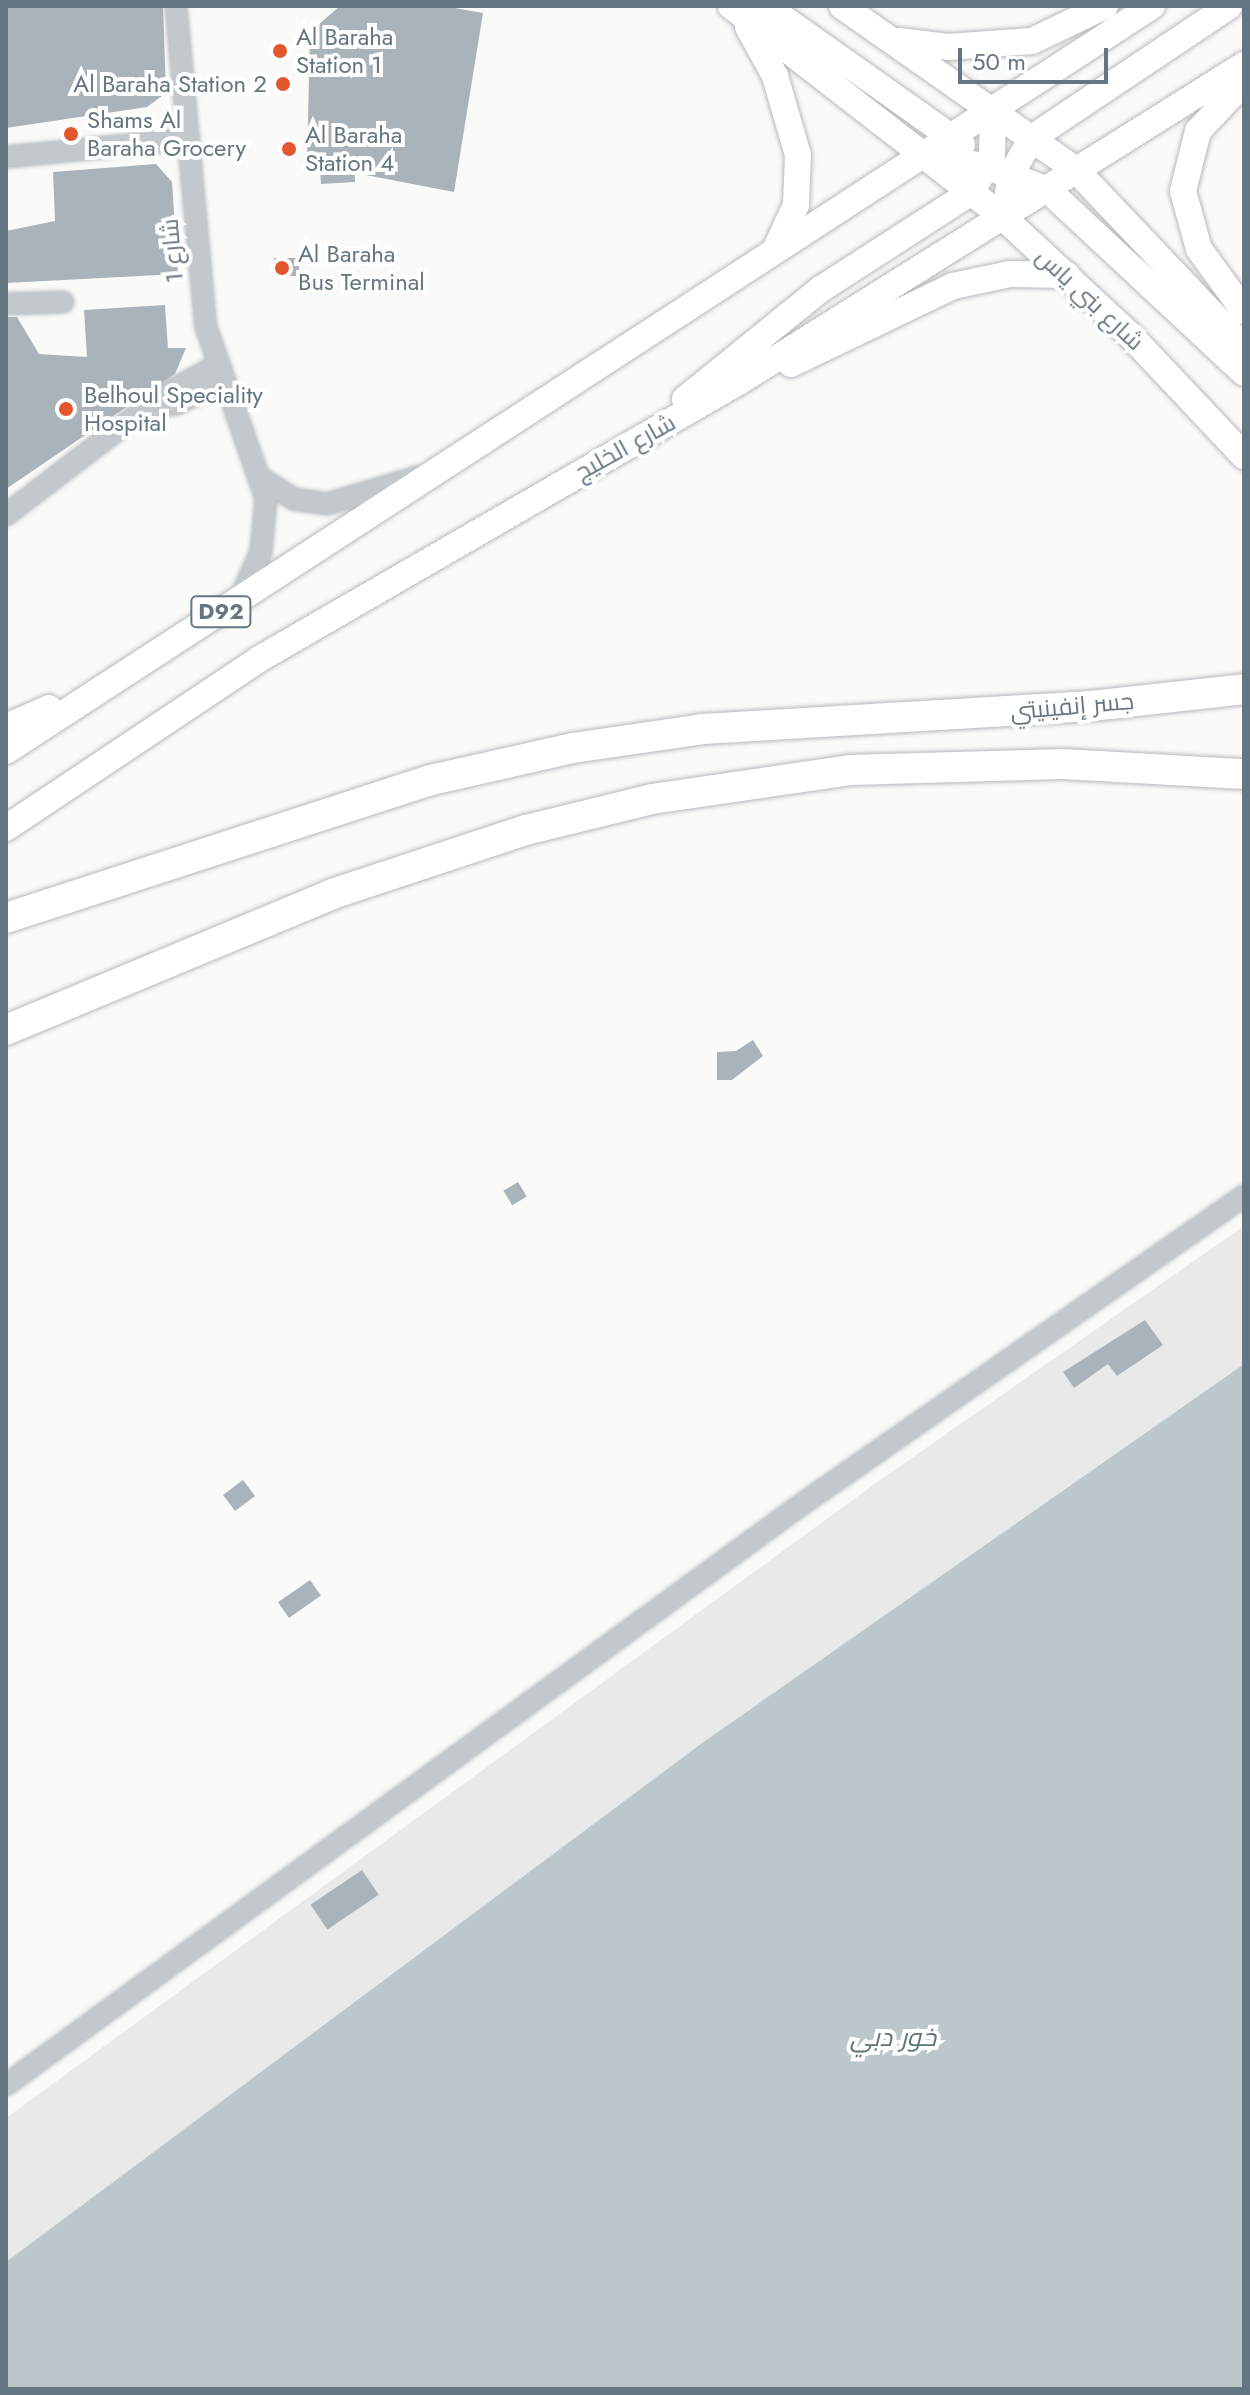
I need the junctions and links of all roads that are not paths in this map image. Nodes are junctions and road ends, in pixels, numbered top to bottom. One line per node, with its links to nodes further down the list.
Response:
1 (176, 6): 14 (street, شارع 1)
2 (766, 6): 12 (main road)
3 (842, 6): 8 (main road)
4 (1105, 6): 8 (main road)
5 (1152, 6): 11 (main road)
6 (1229, 6): 13 (main road)
7 (732, 7): 15 (main road, شارع بني ياس); 22 (main road)
8 (891, 39): 11 (main road)
9 (1244, 65): 18 (main road, شارع الخليج)
10 (1244, 82): 26 (main road)
11 (993, 109): 12 (main road); 13 (main road); 17 (main road)
12 (949, 137): 15 (main road); 17 (main road)
13 (1032, 138): 17 (main road); 18 (main road)
14 (188, 139): 16 (street); 29 (street, شارع 1)
15 (923, 155): 17 (main road); 20 (main road, شارع بني ياس); 22 (main road)
16 (6, 157)
17 (1002, 166): 18 (main road); 19 (main road); 20 (main road); 21 (main road)
18 (1076, 170): 19 (main road, شارع الخليج); 27 (main road)
19 (1048, 190): 21 (main road, شارع الخليج); 28 (main road)
20 (970, 193): 21 (main road, شارع بني ياس); 31 (main road)
21 (1004, 218): 23 (main road, شارع بني ياس); 30 (main road, شارع الخليج)
22 (773, 252): 33 (main road)
23 (1067, 275): 30 (main road); 32 (main road, شارع بني ياس)
24 (63, 302): 25 (street)
25 (6, 304)
26 (1244, 311)
27 (1244, 347)
28 (1244, 373)
29 (218, 374): 35 (street, شارع 1); 36 (street)
30 (742, 380): 31 (main road, شارع الخليج)
31 (647, 435): 43 (main road, شارع الخليج / D92)
32 (1239, 447): 34 (main road)
33 (436, 473): 35 (street); 37 (main road, D92)
34 (1244, 475)
35 (264, 480): 37 (street, شارع 1)
36 (6, 515)
37 (237, 601): 38 (main road, D92)
38 (102, 689): 40 (main road); 41 (main road, D92)
39 (1244, 689): 44 (highway, جسر إنفينيتي)
40 (6, 727)
41 (6, 751)
42 (1244, 774): 45 (highway)
43 (6, 828)
44 (6, 918)
45 (193, 951): 46 (highway); 47 (highway)
46 (6, 1030)
47 (6, 1051)
48 (1244, 1196): 49 (street)
49 (6, 2085)

